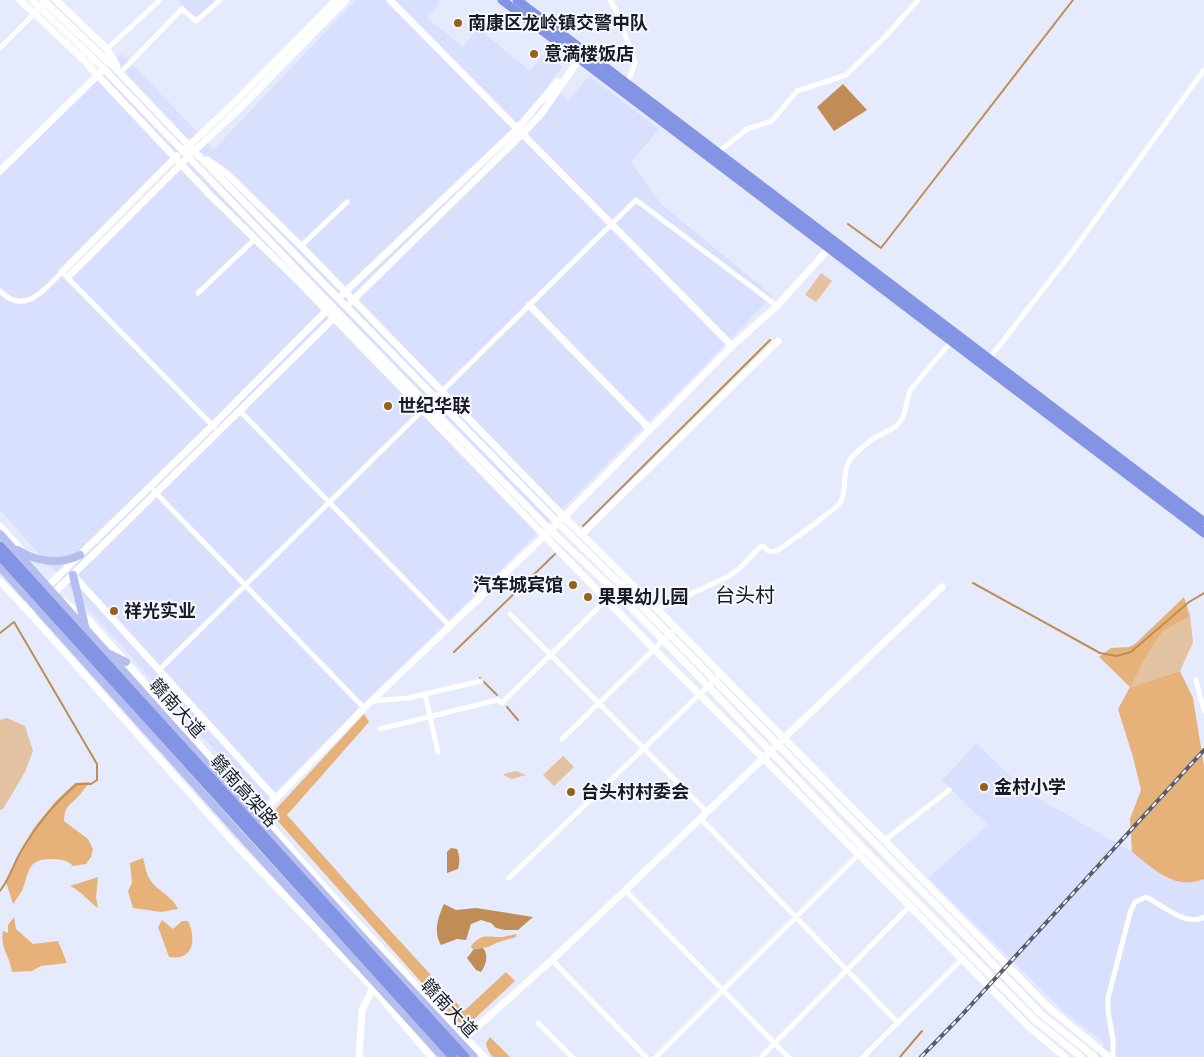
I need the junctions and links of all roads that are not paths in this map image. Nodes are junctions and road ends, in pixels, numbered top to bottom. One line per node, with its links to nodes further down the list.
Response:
1 (20, 0): 14 (street)
2 (32, 0): 13 (street)
3 (56, 0): 16 (street)
4 (160, 0): 16 (street)
5 (220, 0): 20 (street)
6 (336, 0): 23 (street)
7 (346, 0): 23 (street)
8 (390, 0): 22 (street)
9 (502, 0): 17 (highway)
10 (517, 0): 17 (highway)
11 (610, 0): 21 (street)
12 (918, 0): 25 (street)
13 (44, 3): 14 (street); 19 (street); 20 (street)
14 (34, 14): 15 (street); 19 (street)
15 (0, 48)
16 (107, 49): 20 (street)
17 (580, 54): 21 (highway); 22 (street); 33 (highway)
18 (1204, 70): 49 (street)
19 (101, 72): 24 (street); 27 (street); 29 (street)
20 (120, 73): 23 (street)
21 (628, 84): 25 (highway)
22 (520, 131): 31 (street); 37 (street); 40 (street)
23 (191, 148): 24 (street); 26 (street); 34 (street); 39 (street)
24 (182, 151): 26 (street); 27 (street)
25 (718, 152): 33 (highway)
26 (188, 157): 28 (street); 44 (street)
27 (175, 158): 28 (street); 35 (street)
28 (181, 164): 32 (street); 35 (street)
29 (0, 171)
30 (347, 202): 34 (street)
31 (611, 224): 41 (street); 43 (street); 48 (street)
32 (255, 239): 38 (street); 44 (street)
33 (832, 245): 43 (street); 47 (highway); 49 (highway)
34 (301, 246): 37 (street)
35 (65, 275): 36 (street); 55 (street)
36 (0, 291)
37 (346, 292): 39 (street); 40 (street)
38 (198, 293)
39 (338, 299): 42 (street); 44 (street)
40 (353, 300): 42 (street); 50 (street)
41 (529, 305): 50 (street); 56 (street)
42 (346, 306): 45 (street); 51 (street)
43 (777, 306): 48 (street)
44 (328, 308): 45 (street); 55 (street)
45 (336, 316): 52 (street); 53 (street); 54 (street)
46 (778, 341): 64 (street)
47 (951, 342): 65 (highway); 85 (street)
48 (732, 346): 56 (street)
49 (988, 359): 60 (highway)
50 (442, 391): 51 (street); 59 (street)
51 (436, 397): 52 (street); 61 (street)
52 (428, 404): 54 (street); 63 (street)
53 (239, 410): 55 (street); 58 (street)
54 (423, 410): 58 (street); 66 (street)
55 (216, 428): 57 (street)
56 (650, 429): 59 (street)
57 (153, 490): 69 (street); 72 (street); 75 (street)
58 (329, 502): 75 (street); 89 (street)
59 (564, 517): 61 (street); 64 (street)
60 (1204, 522)
61 (558, 523): 63 (street); 76 (street)
62 (0, 526): 68 (street)
63 (550, 530): 66 (street); 79 (street)
64 (582, 534): 73 (street)
65 (1204, 534)
66 (544, 536): 81 (street); 89 (street)
67 (2, 539): 68 (main road); 78 (main road, 赣南大道); 146 (highway, 赣南高架路)
68 (24, 554): 69 (main road); 78 (street)
69 (80, 555): 78 (street)
70 (0, 556): 145 (highway, 赣南高架路)
71 (0, 567): 82 (main road)
72 (73, 575): 80 (street); 87 (main road); 98 (street)
73 (627, 578): 76 (street); 85 (street)
74 (0, 582): 83 (street)
75 (245, 585): 98 (street); 107 (street)
76 (621, 585): 79 (street); 92 (street)
77 (942, 587): 111 (street)
78 (47, 588): 80 (main road, 赣南大道); 82 (street)
79 (614, 591): 81 (street); 93 (street)
80 (53, 594): 84 (street); 87 (street); 90 (main road, 赣南大道)
81 (606, 600): 94 (street); 96 (street)
82 (30, 601): 83 (street); 84 (main road)
83 (23, 607): 86 (street)
84 (36, 607): 86 (street); 139 (main road)
85 (656, 608): 91 (street)
86 (29, 613): 134 (street)
87 (81, 614): 90 (main road); 97 (street)
88 (510, 614): 96 (street)
89 (450, 626): 105 (street)
90 (85, 628): 95 (main road, 赣南大道)
91 (676, 628): 92 (street); 99 (street)
92 (669, 634): 93 (street); 102 (street)
93 (663, 641): 94 (street); 102 (street)
94 (654, 649): 104 (street); 106 (street)
95 (107, 653): 97 (main road); 136 (main road, 赣南大道)
96 (550, 655): 106 (street); 109 (street)
97 (126, 662): 121 (street)
98 (159, 670): 119 (street)
99 (721, 674): 102 (street); 111 (street)
100 (1196, 680): 108 (street)
101 (481, 681): 103 (street)
102 (711, 683): 104 (street); 113 (street); 115 (street)
103 (424, 694): 105 (street); 109 (street)
104 (700, 694): 114 (street); 117 (street)
105 (372, 701): 107 (street)
106 (599, 703): 112 (street); 114 (street)
107 (364, 708): 119 (street)
108 (1204, 711)
109 (430, 718): 110 (street); 116 (street)
110 (380, 729)
111 (784, 738): 113 (street); 123 (street)
112 (562, 739)
113 (777, 744): 115 (street); 157 (street)
114 (643, 748): 120 (street); 126 (street)
115 (771, 750): 117 (street); 124 (street)
116 (438, 752)
117 (763, 758): 120 (street); 125 (street)
118 (949, 790): 123 (street)
119 (276, 799): 121 (street)
120 (707, 812): 122 (street)
121 (261, 814): 140 (street)
122 (700, 818): 127 (street); 129 (street)
123 (885, 840): 158 (street)
124 (864, 849): 125 (street); 156 (street)
125 (858, 855): 128 (street); 129 (street)
126 (509, 878)
127 (625, 890): 131 (street); 135 (street)
128 (909, 907): 132 (street); 133 (street)
129 (796, 917): 133 (street); 135 (street)
130 (1204, 917): 159 (street)
131 (552, 960): 140 (street); 150 (street)
132 (961, 960): 138 (street); 155 (street)
133 (847, 970): 138 (street); 141 (street)
134 (373, 988): 142 (street); 143 (street)
135 (723, 990): 141 (street); 151 (street)
136 (436, 1018): 139 (main road); 140 (main road, 赣南大道)
137 (538, 1023): 149 (street)
138 (898, 1023): 154 (street)
139 (421, 1033): 144 (main road)
140 (462, 1039): 144 (street); 147 (main road, 赣南大道); 148 (street)
141 (774, 1043): 152 (street); 153 (street)
142 (360, 1057)
143 (432, 1057)
144 (443, 1057)
145 (453, 1057)
146 (465, 1057)
147 (474, 1057)
148 (484, 1057)
149 (572, 1057)
150 (646, 1057)
151 (656, 1057)
152 (761, 1057)
153 (788, 1057)
154 (863, 1057)
155 (1065, 1057)
156 (1081, 1057)
157 (1094, 1057)
158 (1108, 1057)
159 (1113, 1057)

